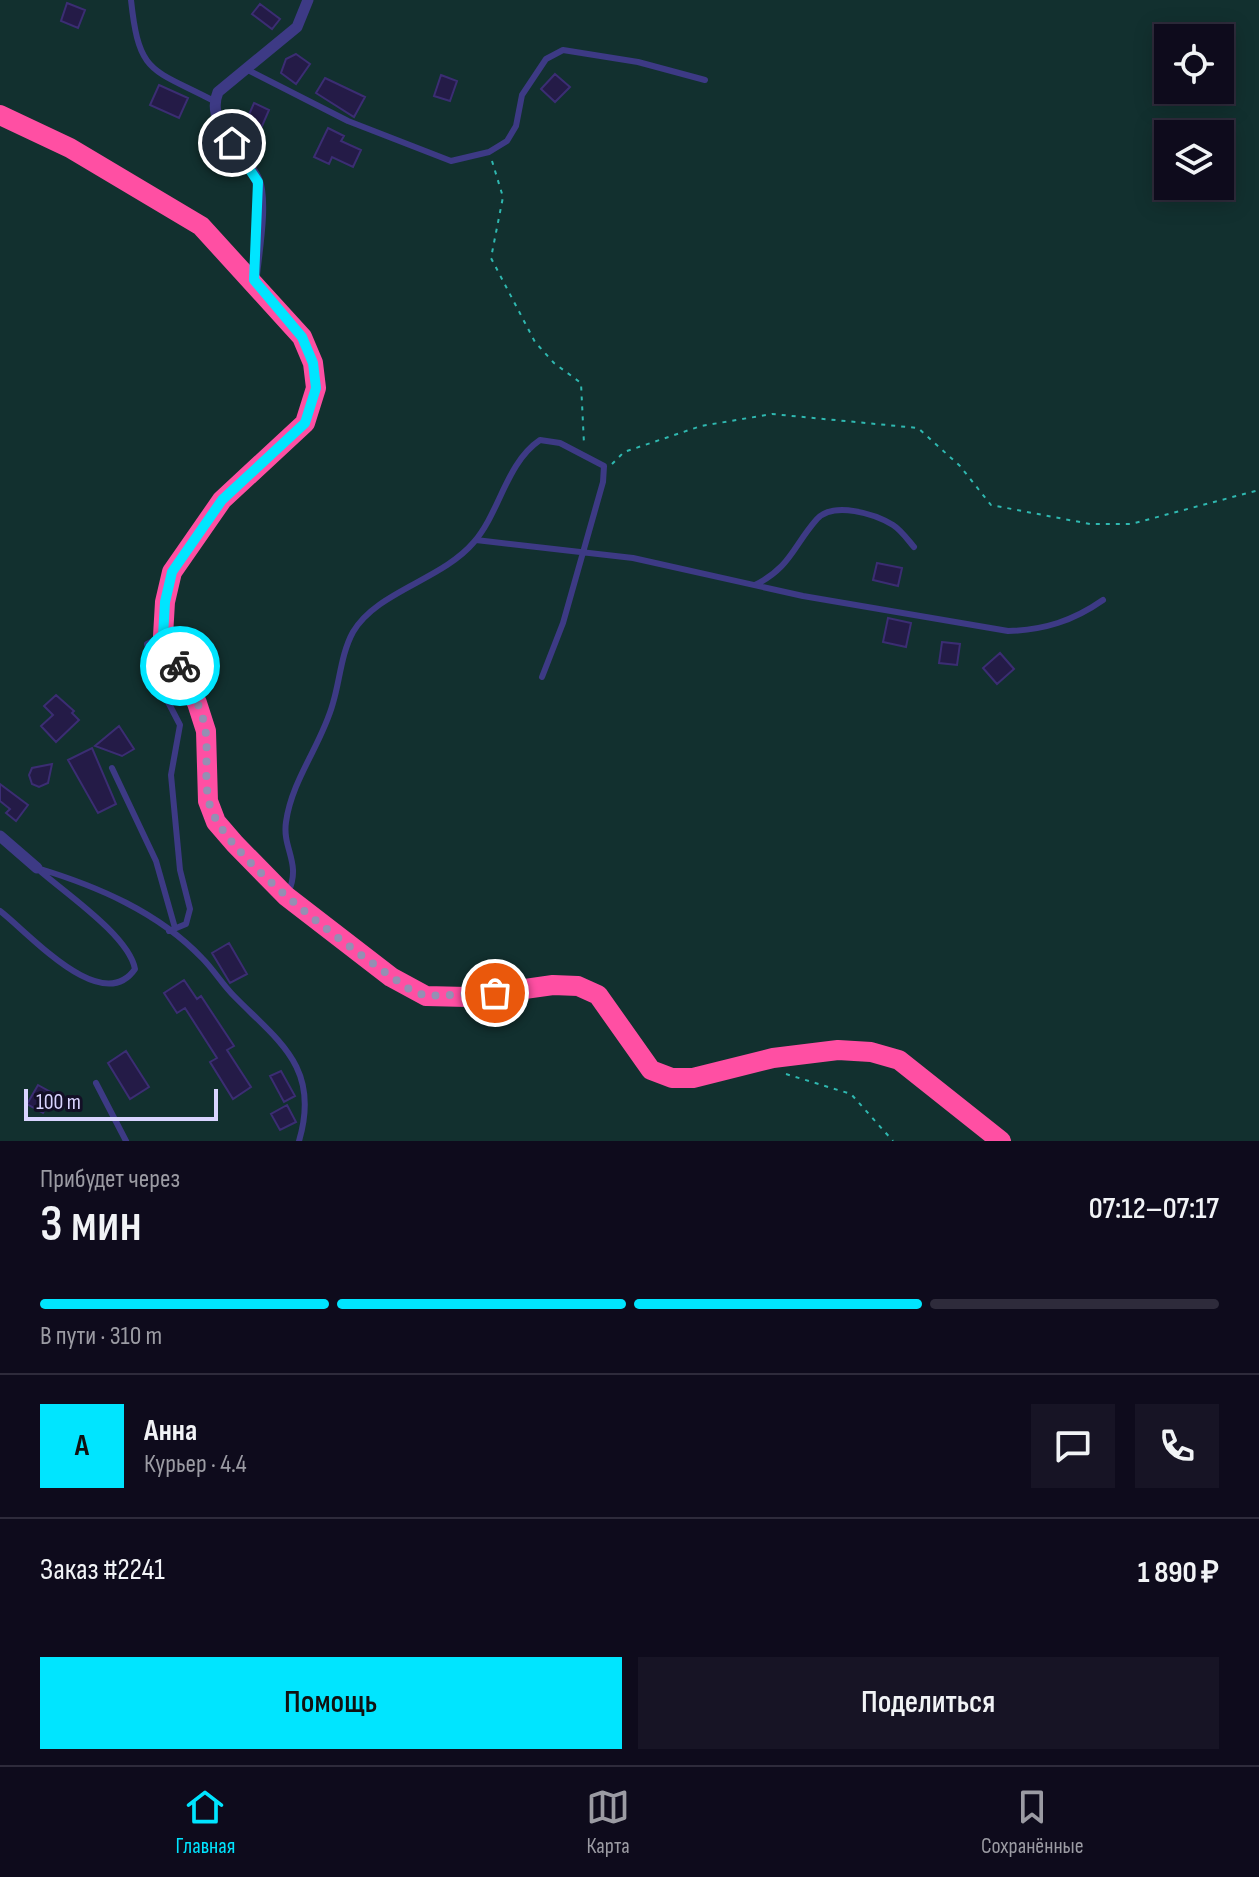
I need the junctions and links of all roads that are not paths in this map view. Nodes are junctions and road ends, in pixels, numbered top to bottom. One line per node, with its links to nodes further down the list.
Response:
1 (131, 0): 5 (lane)
2 (308, 0): 3 (street)
3 (246, 69): 4 (lane); 5 (street)
4 (705, 80)
5 (214, 101): 7 (street)
6 (0, 115): 7 (highway)
7 (254, 280): 13 (highway)
8 (476, 540): 10 (lane); 10 (lane); 18 (lane)
9 (914, 547): 11 (lane)
10 (582, 552): 11 (lane); 14 (lane)
11 (755, 585): 12 (lane)
12 (1103, 600)
13 (163, 636): 18 (highway); 20 (lane)
14 (542, 677)
15 (112, 768): 20 (lane)
16 (0, 836): 17 (street)
17 (37, 868): 19 (lane); 20 (lane)
18 (286, 896): 24 (highway)
19 (0, 911)
20 (172, 930): 23 (lane)
21 (96, 1083): 22 (lane)
22 (126, 1141)
23 (299, 1141)
24 (1001, 1141)

